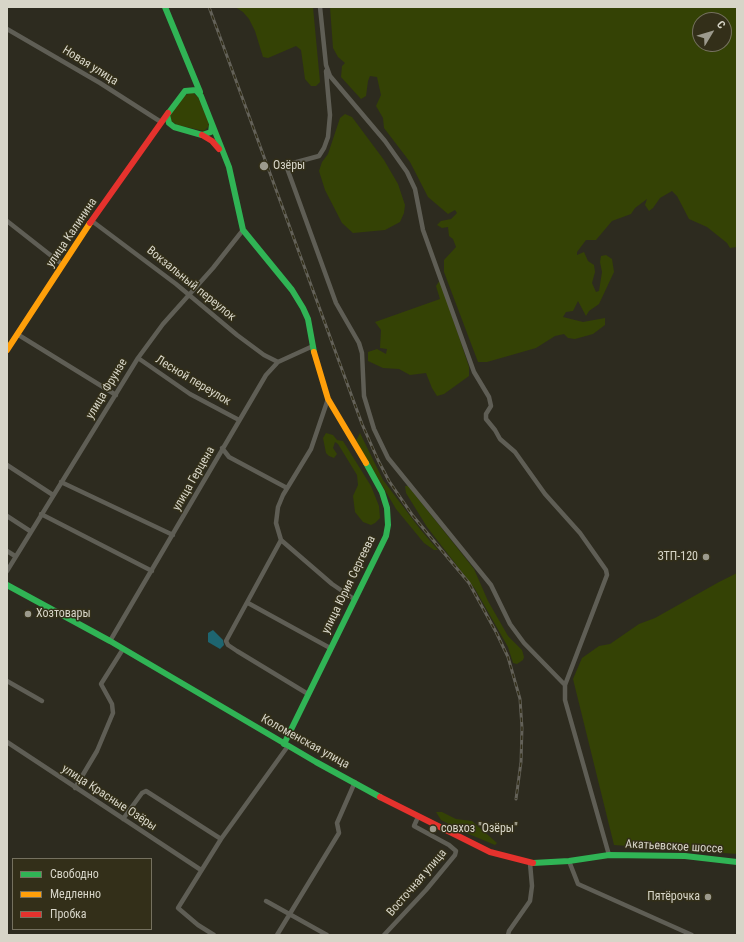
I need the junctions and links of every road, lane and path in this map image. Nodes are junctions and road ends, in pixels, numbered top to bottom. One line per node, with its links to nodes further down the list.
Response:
1 (165, 7): 5 (street)
2 (320, 7): 4 (street)
3 (7, 29): 7 (street, Новая улица)
4 (326, 65): 47 (street); 47 (street)
5 (201, 96): 6 (street, улица Калинина); 8 (street)
6 (169, 112): 7 (street, улица Калинина); 9 (street)
7 (161, 122): 10 (street, улица Калинина)
8 (212, 126): 11 (street); 12 (street)
9 (174, 127): 10 (street); 11 (street)
10 (156, 129): 13 (street, улица Калинина)
11 (202, 135): 12 (street)
12 (225, 156): 15 (street)
13 (92, 220): 16 (street, улица Калинина); 17 (street, Вокзальный переулок)
14 (7, 221): 16 (street)
15 (242, 230): 17 (street, улица Фрунзе); 19 (street, улица Юрия Сергеева)
16 (63, 265): 18 (street, улица Калинина)
17 (189, 295): 21 (street, улица Фрунзе); 22 (street, Вокзальный переулок)
18 (17, 334): 20 (street, улица Калинина); 23 (street)
19 (313, 346): 22 (street, улица Герцена); 24 (street, улица Юрия Сергеева)
20 (7, 350)
21 (138, 358): 23 (street, улица Фрунзе); 25 (street, Лесной переулок)
22 (278, 362): 25 (street, улица Герцена)
23 (116, 395): 28 (street, улица Фрунзе)
24 (328, 399): 29 (street); 41 (street, улица Юрия Сергеева)
25 (239, 420): 26 (street, улица Герцена)
26 (222, 448): 29 (street); 34 (street, улица Герцена)
27 (7, 465): 30 (street)
28 (62, 482): 30 (street, улица Фрунзе); 34 (street)
29 (287, 488): 35 (street)
30 (53, 495): 31 (street, улица Фрунзе)
31 (41, 514): 33 (street, улица Фрунзе); 39 (street)
32 (7, 516): 33 (street)
33 (30, 531): 37 (street, улица Фрунзе)
34 (173, 535): 39 (street, улица Герцена)
35 (281, 540): 41 (street); 42 (street)
36 (7, 551): 37 (street)
37 (15, 556): 38 (street, улица Фрунзе)
38 (7, 571)
39 (152, 571): 43 (street, улица Герцена)
40 (7, 585): 43 (street, Коломенская улица)
41 (354, 599): 44 (street, улица Юрия Сергеева)
42 (248, 603): 44 (street); 48 (street)
43 (110, 641): 45 (street, Коломенская улица)
44 (330, 648): 48 (street, улица Юрия Сергеева)
45 (123, 649): 51 (street, Коломенская улица); 53 (street)
46 (7, 681): 49 (street)
47 (565, 685): 57 (street)
48 (308, 694): 51 (street, улица Юрия Сергеева)
49 (42, 701)
50 (7, 742): 53 (street, улица Красные Озёры)
51 (286, 745): 52 (street, Коломенская улица); 56 (street, улица Юрия Сергеева)
52 (356, 782): 54 (street, Коломенская улица); 63 (street)
53 (75, 788): 55 (street, улица Красные Озёры)
54 (418, 817): 60 (street, Коломенская улица); 67 (street, Восточная улица)
55 (123, 819): 56 (street); 61 (street, улица Красные Озёры)
56 (221, 839): 61 (street, улица Юрия Сергеева)
57 (609, 855): 58 (street, Коломенская улица); 59 (street, Акатьевское шоссе)
58 (568, 861): 60 (street, Коломенская улица); 69 (street)
59 (737, 862)
60 (530, 863): 68 (street)
61 (201, 870): 64 (street, улица Юрия Сергеева)
62 (266, 901): 63 (street)
63 (290, 914): 65 (street); 66 (street)
64 (214, 935)
65 (277, 935)
66 (327, 935)
67 (384, 935)
68 (508, 935)
69 (692, 935)

